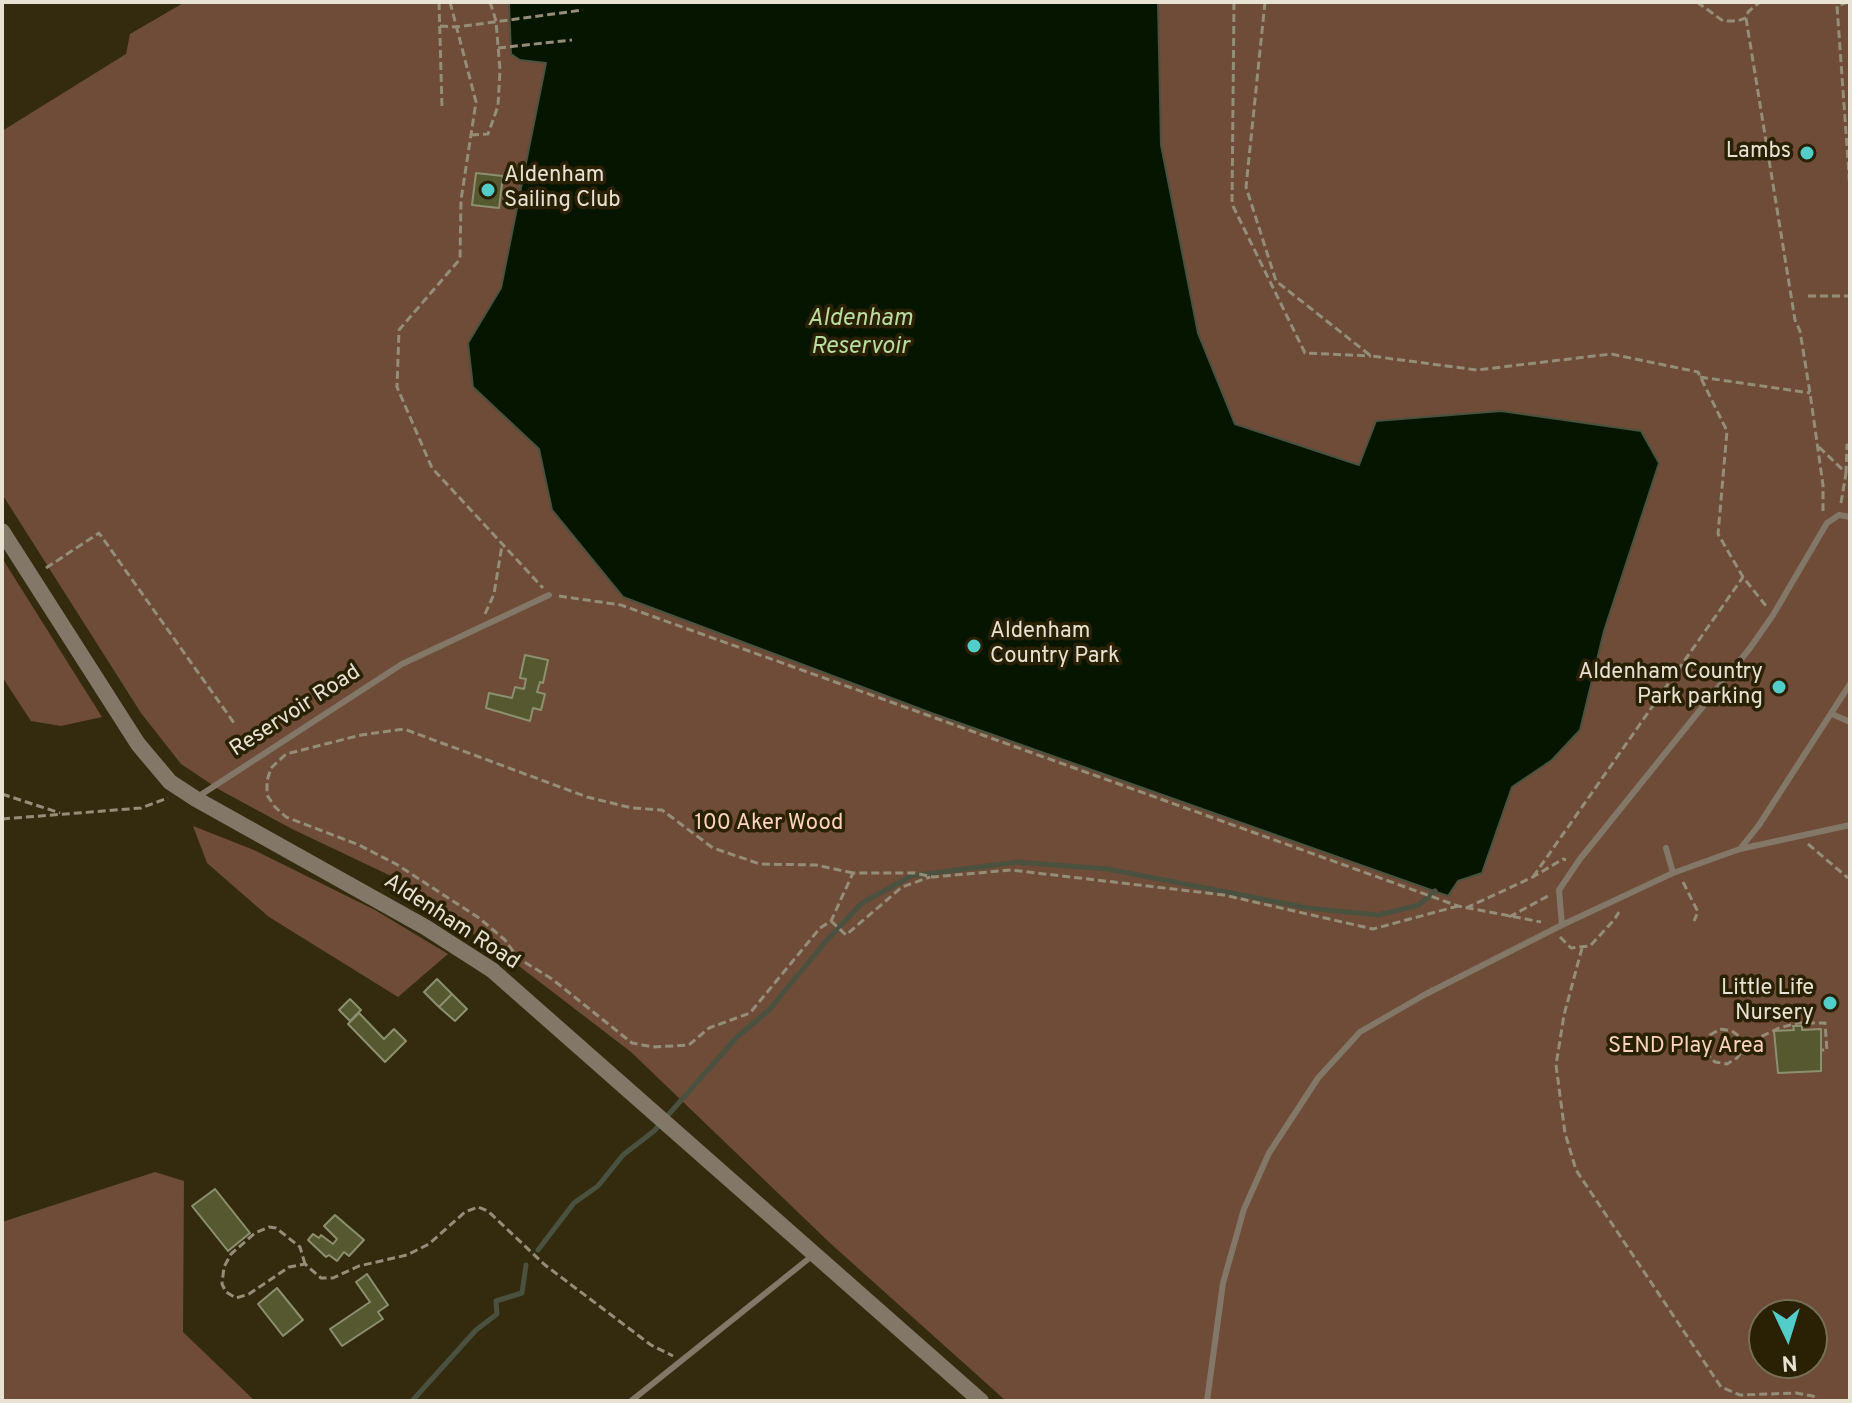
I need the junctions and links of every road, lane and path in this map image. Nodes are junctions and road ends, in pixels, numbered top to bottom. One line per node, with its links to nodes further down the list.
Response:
1 (439, 2): 12 (path)
2 (450, 2): 13 (path)
3 (490, 2): 11 (path)
4 (1234, 2): 21 (path)
5 (1265, 2): 21 (path)
6 (1697, 2): 10 (path)
7 (1760, 2): 10 (path)
8 (1848, 2): 18 (path)
9 (583, 10): 11 (path)
10 (1746, 18): 23 (path)
11 (496, 21): 13 (path); 15 (path)
12 (440, 26): 13 (path); 16 (path)
13 (457, 27): 17 (path)
14 (572, 40): 15 (path)
15 (498, 48): 17 (path)
16 (442, 107)
17 (471, 135): 33 (path)
18 (1850, 189)
19 (1808, 296): 20 (path)
20 (1850, 296)
21 (1371, 356): 22 (path)
22 (1700, 377): 23 (path); 34 (path)
23 (1810, 393): 24 (path)
24 (1818, 446): 26 (path); 32 (path)
25 (1850, 446): 26 (path)
26 (1848, 474): 27 (path)
27 (1843, 483): 28 (path); 29 (path)
28 (1850, 484)
29 (1839, 515): 30 (lane); 32 (lane)
30 (1850, 517)
31 (2, 531): 35 (street, Aldenham Road)
32 (1821, 533): 37 (lane)
33 (502, 545): 36 (path); 38 (path)
34 (1743, 577): 37 (path); 56 (path)
35 (32, 578): 42 (path); 44 (street, Aldenham Road)
36 (549, 595): 38 (lane, Reservoir Road); 60 (path)
37 (1773, 615): 52 (lane)
38 (479, 628): 44 (lane, Reservoir Road)
39 (1850, 684): 40 (lane)
40 (1832, 714): 41 (lane); 51 (lane)
41 (1850, 722)
42 (234, 723)
43 (2, 794): 46 (path)
44 (202, 794): 69 (street, Aldenham Road)
45 (170, 797): 46 (path)
46 (63, 814): 47 (path)
47 (2, 819)
48 (1850, 825): 49 (lane)
49 (1799, 836): 51 (lane); 57 (path)
50 (1666, 848): 53 (lane)
51 (1740, 849): 53 (lane)
52 (1577, 864): 56 (path); 58 (lane)
53 (1676, 872): 59 (lane); 64 (path)
54 (853, 873): 55 (path); 63 (path); 63 (path)
55 (933, 877): 60 (path); 63 (path)
56 (1533, 877): 61 (path)
57 (1848, 878)
58 (1559, 890): 62 (path); 65 (lane)
59 (1628, 894): 65 (lane); 66 (path)
60 (1458, 906): 61 (path)
61 (1466, 908): 62 (path)
62 (1509, 917): 65 (path)
63 (831, 921)
64 (1694, 921)
65 (1558, 927): 66 (path); 74 (lane)
66 (1582, 948): 75 (path)
67 (1748, 1043): 67 (path); 68 (path)
68 (1822, 1050)
69 (814, 1254): 71 (lane); 73 (street, Aldenham Road)
70 (305, 1264): 70 (path); 71 (path)
71 (692, 1353): 72 (lane)
72 (631, 1401)
73 (981, 1401)
74 (1207, 1401)
75 (1819, 1401)

